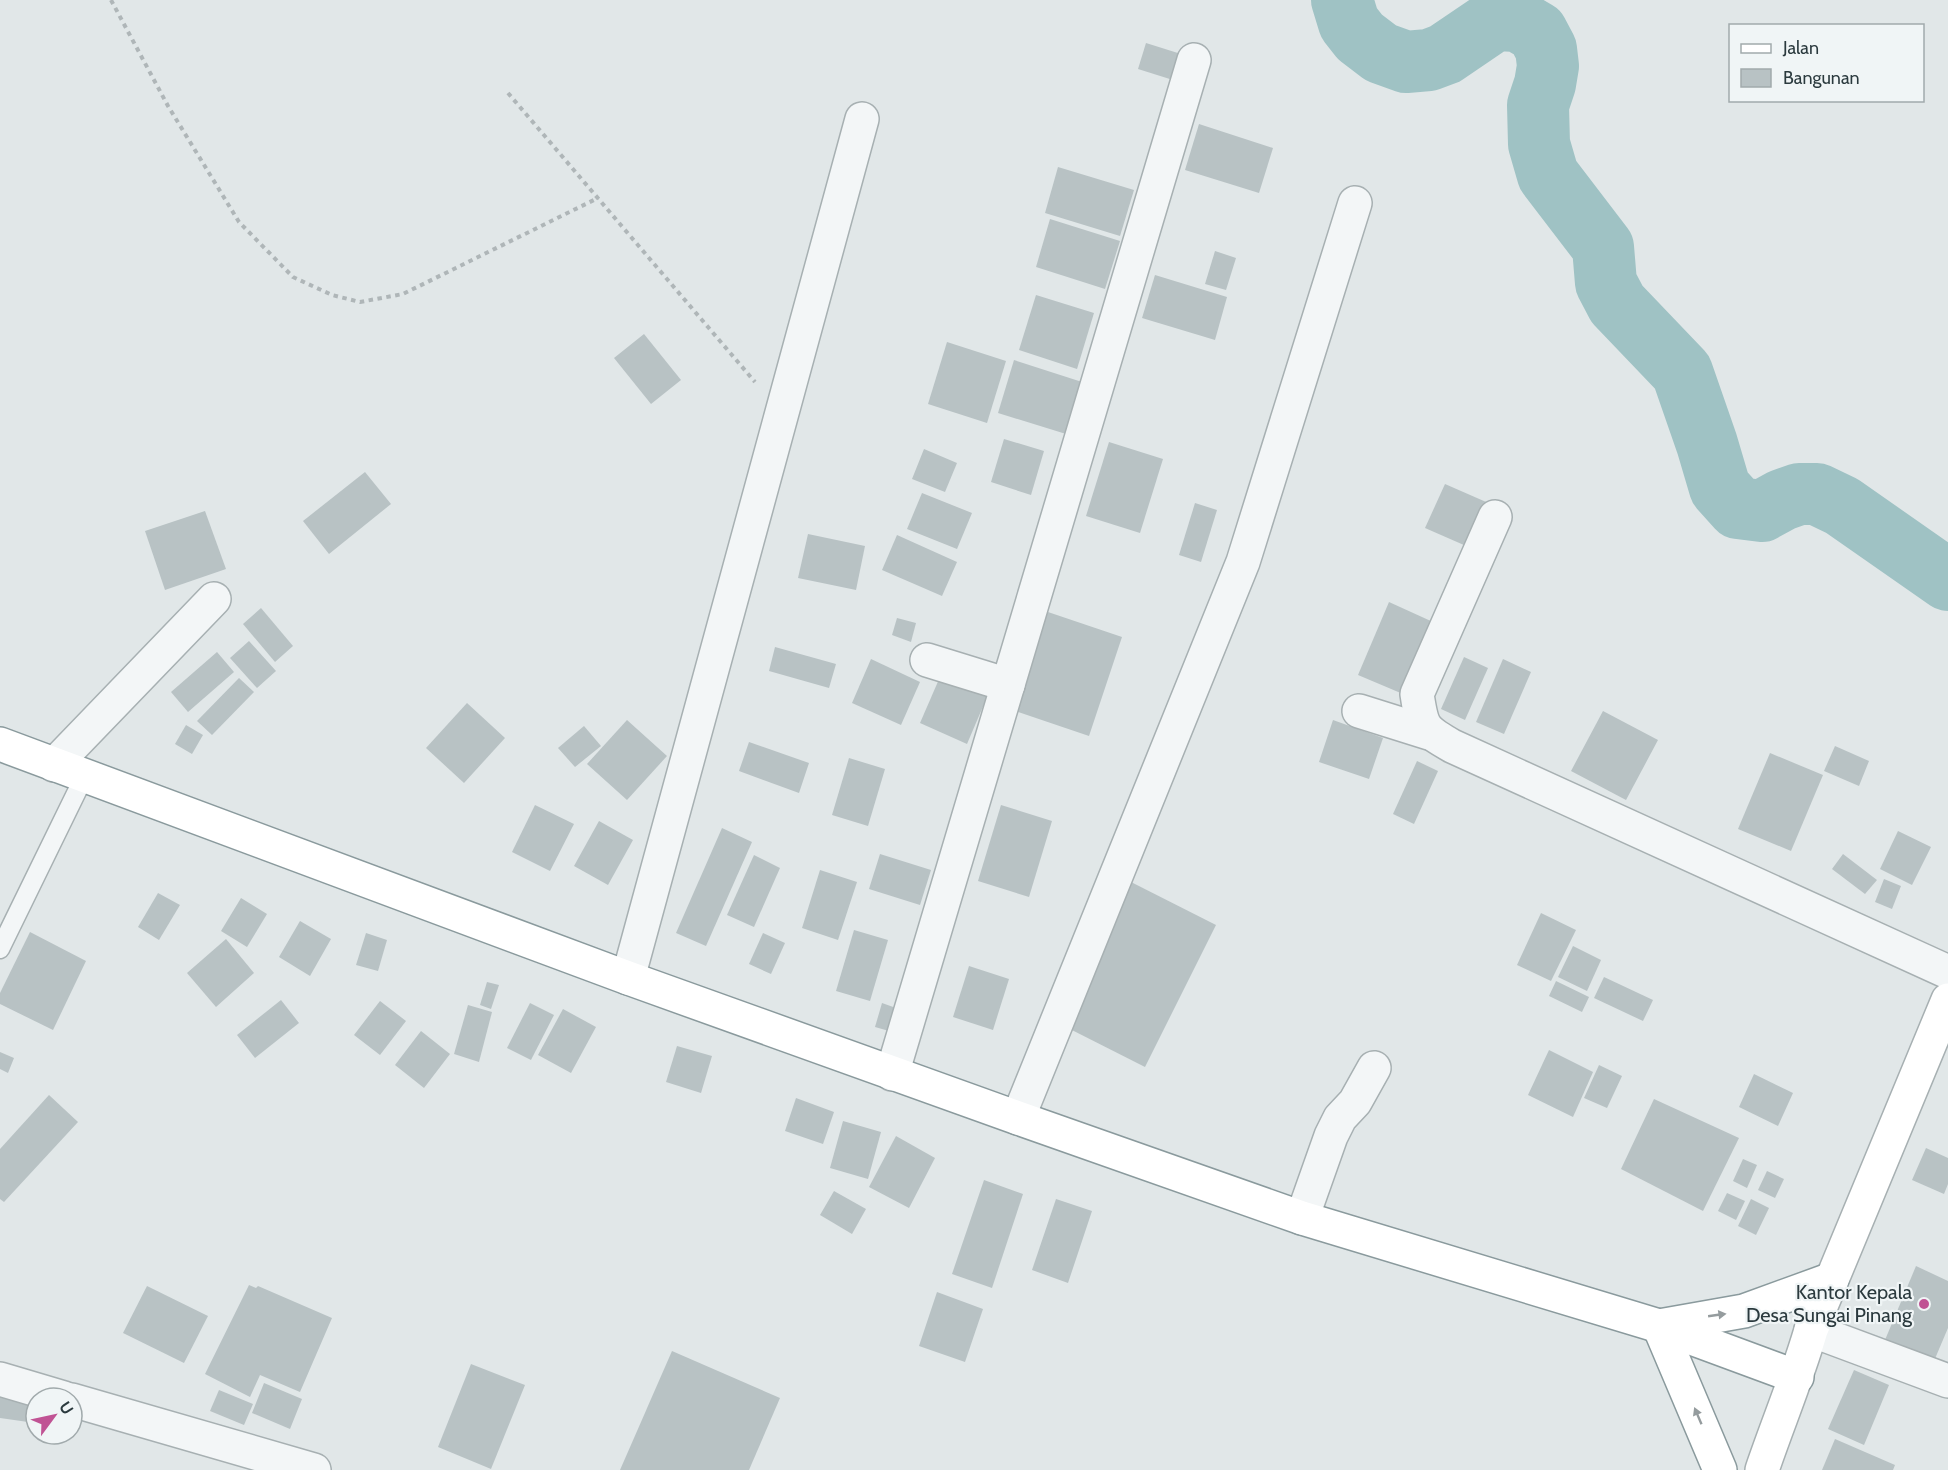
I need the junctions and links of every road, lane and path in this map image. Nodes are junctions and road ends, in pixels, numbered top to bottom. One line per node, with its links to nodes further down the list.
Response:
1 (111, 0): 5 (path)
2 (1194, 60): 11 (street)
3 (508, 93): 5 (path)
4 (862, 119): 7 (street)
5 (598, 198): 7 (path)
6 (1355, 203): 23 (street)
7 (782, 413): 19 (street)
8 (1495, 517): 13 (street)
9 (214, 598): 15 (street)
10 (927, 660): 11 (street)
11 (1008, 685): 22 (street)
12 (1359, 711): 13 (street)
13 (1429, 733): 18 (street)
14 (0, 744): 15 (main road)
15 (54, 765): 16 (main road)
16 (84, 777): 17 (lane); 19 (main road)
17 (0, 949)
18 (1948, 972)
19 (628, 978): 22 (main road)
20 (1948, 1000): 25 (main road)
21 (1374, 1068): 24 (street)
22 (892, 1074): 23 (main road)
23 (1018, 1118): 24 (main road)
24 (1302, 1218): 26 (main road)
25 (1832, 1279): 26 (main road, one-way to 25); 27 (main road)
26 (1659, 1326): 28 (main road); 34 (main road, one-way to 26)
27 (1811, 1330): 28 (main road); 30 (street)
28 (1797, 1377): 35 (main road)
29 (0, 1379): 31 (street)
30 (1948, 1381)
31 (24, 1386)
32 (84, 1404): 33 (street)
33 (305, 1469)
34 (1720, 1470)
35 (1762, 1470)

